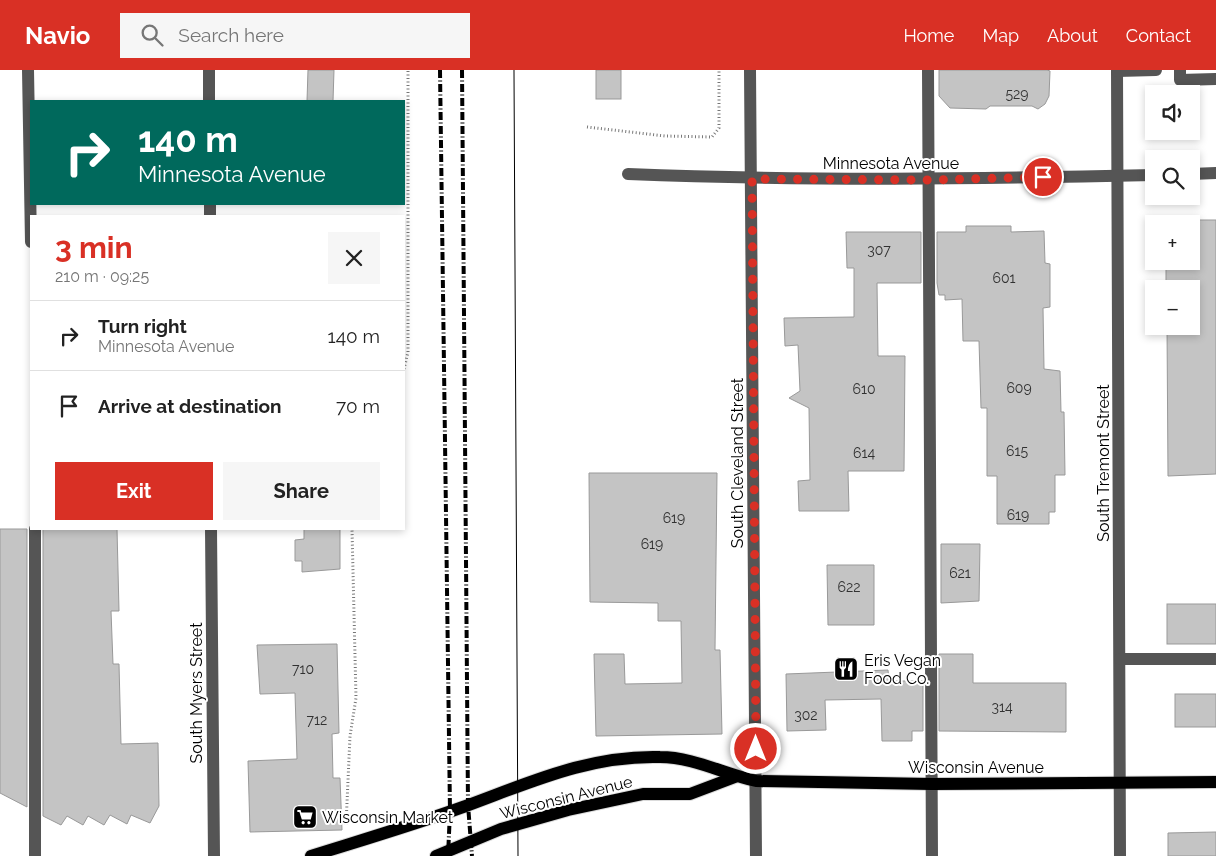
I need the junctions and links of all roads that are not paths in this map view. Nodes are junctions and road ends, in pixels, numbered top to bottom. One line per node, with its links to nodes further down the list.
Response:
1 (28, 70): 17 (street)
2 (209, 70): 9 (street)
3 (750, 70): 15 (street, South Cleveland Street)
4 (928, 70): 16 (street)
5 (1117, 70): 6 (street); 14 (street, South Tremont Street)
6 (1156, 70)
7 (1180, 70): 8 (street)
8 (1216, 78)
9 (209, 100)
10 (1216, 173): 13 (street)
11 (628, 174): 15 (street, Minnesota Avenue)
12 (1145, 174): 14 (street, Minnesota Avenue)
13 (1200, 174)
14 (1118, 175): 16 (street, Minnesota Avenue); 20 (street, South Tremont Street)
15 (752, 179): 16 (street, Minnesota Avenue); 23 (street, South Cleveland Street)
16 (930, 180): 26 (street)
17 (30, 185)
18 (35, 530): 27 (street)
19 (211, 530): 28 (street, South Myers Street)
20 (1120, 659): 21 (street); 25 (street, South Tremont Street)
21 (1216, 659)
22 (735, 777): 23 (main road, Wisconsin Avenue); 29 (main road, Wisconsin Avenue); 30 (main road, Wisconsin Avenue)
23 (756, 781): 26 (main road, Wisconsin Avenue); 31 (street, South Cleveland Street)
24 (1216, 782): 25 (main road, Wisconsin Avenue)
25 (1119, 783): 26 (main road, Wisconsin Avenue); 33 (street, South Tremont Street)
26 (932, 784): 32 (street)
27 (35, 856)
28 (214, 856)
29 (311, 856)
30 (436, 856)
31 (756, 856)
32 (932, 856)
33 (1120, 856)

